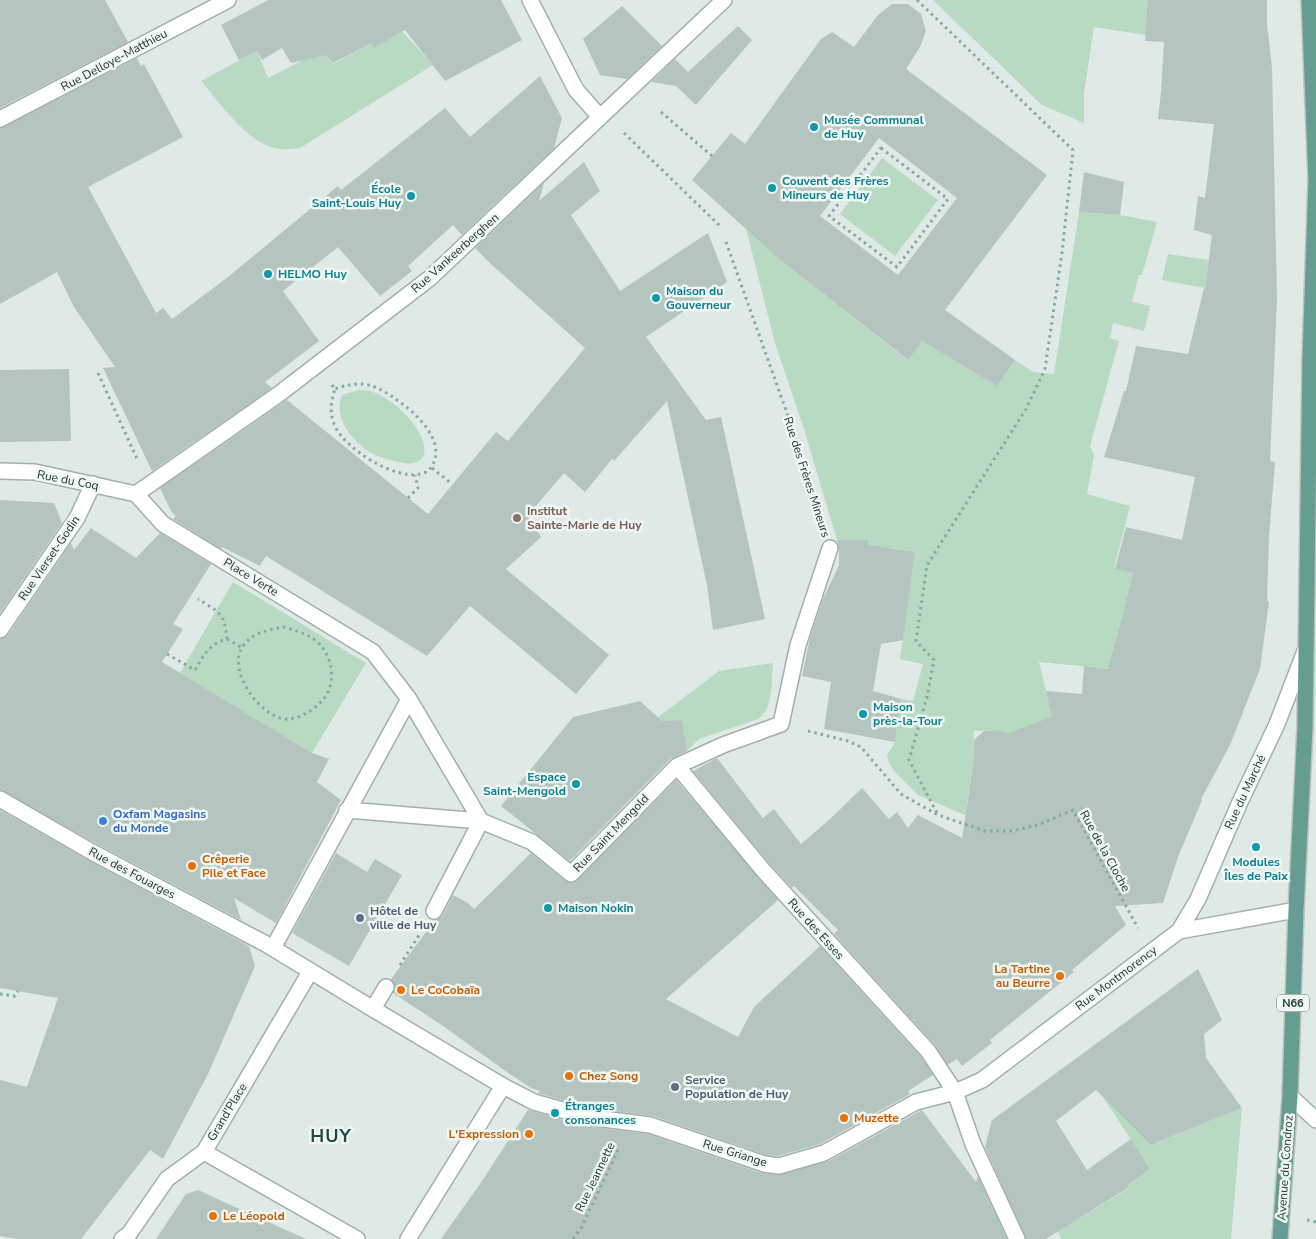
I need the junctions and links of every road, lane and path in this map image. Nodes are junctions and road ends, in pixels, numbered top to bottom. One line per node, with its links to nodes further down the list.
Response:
1 (228, 0): 8 (street, Rue Delloye-Matthieu)
2 (530, 0): 7 (street)
3 (724, 0): 7 (street, Rue Vankeerberghen)
4 (918, 0): 36 (path)
5 (1309, 0): 10 (main road, Rue du Marché / N66)
6 (661, 112): 9 (path)
7 (600, 117): 12 (path); 22 (street, Rue Vankeerberghen)
8 (0, 119)
9 (712, 156)
10 (1316, 180): 29 (main road, Rue du Marché / N66)
11 (948, 199): 11 (path)
12 (720, 226)
13 (726, 242): 24 (path, Rue des Frères Mineurs)
14 (98, 373): 22 (path)
15 (329, 382): 16 (path)
16 (335, 389): 17 (path); 19 (path)
17 (432, 468): 19 (path); 21 (path)
18 (0, 471): 20 (street, Rue du Coq)
19 (415, 475): 23 (path)
20 (93, 484): 22 (street, Rue du Coq); 26 (street, Rue Vierset-Godin)
21 (452, 484)
22 (136, 494): 31 (street, Place Verte)
23 (408, 498)
24 (830, 548): 32 (street, Rue des Frères Mineurs)
25 (198, 600): 27 (path)
26 (0, 630)
27 (227, 639): 28 (path); 30 (path)
28 (241, 648): 28 (path)
29 (1306, 650): 38 (main road, Rue du Marché / N66); 40 (street, Rue du Marché)
30 (167, 654)
31 (409, 698): 35 (street); 37 (street, Place Verte)
32 (781, 724): 33 (street); 36 (path, Rue de la Cloche)
33 (678, 766): 37 (street, Rue Saint Mengold); 49 (street, Rue des Esses)
34 (0, 799): 41 (street, Rue des Fouarges)
35 (347, 810): 37 (street); 41 (street)
36 (938, 816): 42 (path, Rue de la Cloche)
37 (481, 820): 39 (street)
38 (1296, 910): 40 (street, Rue Montmorency); 50 (main road, N66)
39 (434, 911): 44 (path)
40 (1179, 931): 42 (street, Rue Montmorency)
41 (270, 946): 43 (street)
42 (1151, 952): 49 (street, Rue Montmorency)
43 (310, 972): 47 (street); 53 (street, Grand'Place)
44 (386, 987): 47 (street)
45 (18, 991): 46 (path)
46 (0, 994)
47 (373, 1009): 48 (street)
48 (503, 1086): 52 (street, Rue Griange); 56 (street)
49 (955, 1092): 52 (street, Rue Griange); 58 (street, Rue des Esses)
50 (1290, 1096): 51 (street); 59 (main road, Avenue du Condroz / N66)
51 (1316, 1120)
52 (631, 1122): 57 (path, Rue Jeannette)
53 (204, 1152): 54 (street); 55 (street, Grand'Place)
54 (122, 1239)
55 (357, 1239)
56 (408, 1239)
57 (573, 1239)
58 (1017, 1239)
59 (1280, 1239)

